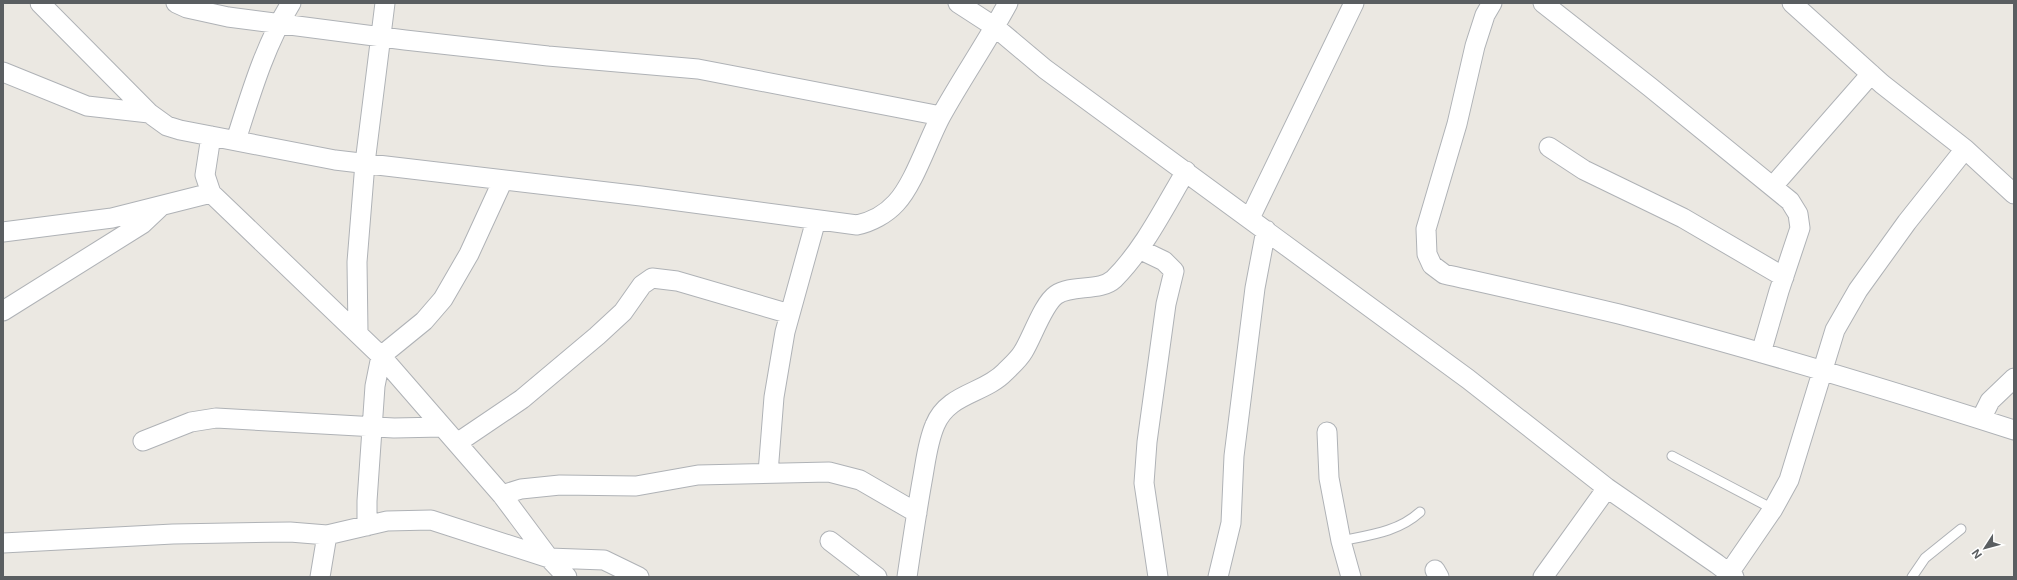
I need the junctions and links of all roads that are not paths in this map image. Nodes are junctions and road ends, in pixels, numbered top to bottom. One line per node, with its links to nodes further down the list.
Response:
1 (40, 3): 16 (street)
2 (176, 3): 11 (street)
3 (291, 3): 11 (street)
4 (385, 3): 13 (street)
5 (958, 3): 12 (street)
6 (1008, 3): 12 (street)
7 (1354, 3): 29 (street)
8 (1492, 3): 38 (street)
9 (1543, 3): 25 (street)
10 (1792, 3): 15 (street)
11 (278, 24): 13 (street); 19 (street)
12 (995, 27): 17 (street); 23 (street)
13 (381, 37): 17 (street); 22 (street)
14 (3, 72): 16 (street)
15 (1871, 74): 21 (street); 25 (street)
16 (149, 113): 18 (street)
17 (941, 116): 30 (street)
18 (211, 136): 19 (street); 26 (street)
19 (236, 140): 22 (street)
20 (1550, 147): 34 (street)
21 (1966, 149): 27 (street); 40 (street)
22 (365, 162): 24 (street); 37 (street)
23 (1186, 171): 29 (street); 33 (street)
24 (503, 180): 30 (street); 39 (street)
25 (1773, 186): 34 (street)
26 (211, 193): 28 (street); 37 (street)
27 (2014, 194)
28 (161, 206): 32 (street); 35 (street)
29 (1250, 218): 31 (street)
30 (816, 220): 36 (street)
31 (1266, 230): 51 (street); 70 (street)
32 (3, 232)
33 (1139, 249): 55 (street); 69 (street)
34 (1784, 277): 38 (street)
35 (3, 311)
36 (790, 314): 48 (street); 50 (street)
37 (358, 332): 39 (street)
38 (1761, 353): 40 (street)
39 (381, 356): 43 (street); 44 (street)
40 (1821, 371): 42 (street); 53 (street)
41 (2014, 378): 42 (street)
42 (1981, 419): 45 (street)
43 (372, 427): 44 (street); 47 (street); 56 (street)
44 (443, 427): 48 (street)
45 (2014, 430)
46 (1327, 432): 60 (street)
47 (143, 441)
48 (457, 443): 52 (street)
49 (1672, 456): 53 (lane)
50 (768, 473): 52 (street); 55 (street)
51 (1607, 488): 63 (street); 72 (street)
52 (502, 495): 62 (street)
53 (1773, 509): 63 (street)
54 (1420, 512): 60 (lane)
55 (917, 513): 68 (street)
56 (367, 526): 58 (street); 62 (street)
57 (1961, 529): 73 (lane)
58 (327, 535): 61 (street); 64 (street)
59 (830, 541): 67 (street)
60 (1341, 541): 71 (street)
61 (3, 543)
62 (549, 558): 65 (street); 66 (street)
63 (1732, 575)
64 (320, 577)
65 (567, 577)
66 (638, 577)
67 (877, 577)
68 (908, 577)
69 (1158, 577)
70 (1218, 577)
71 (1351, 577)
72 (1543, 577)
73 (1912, 577)

